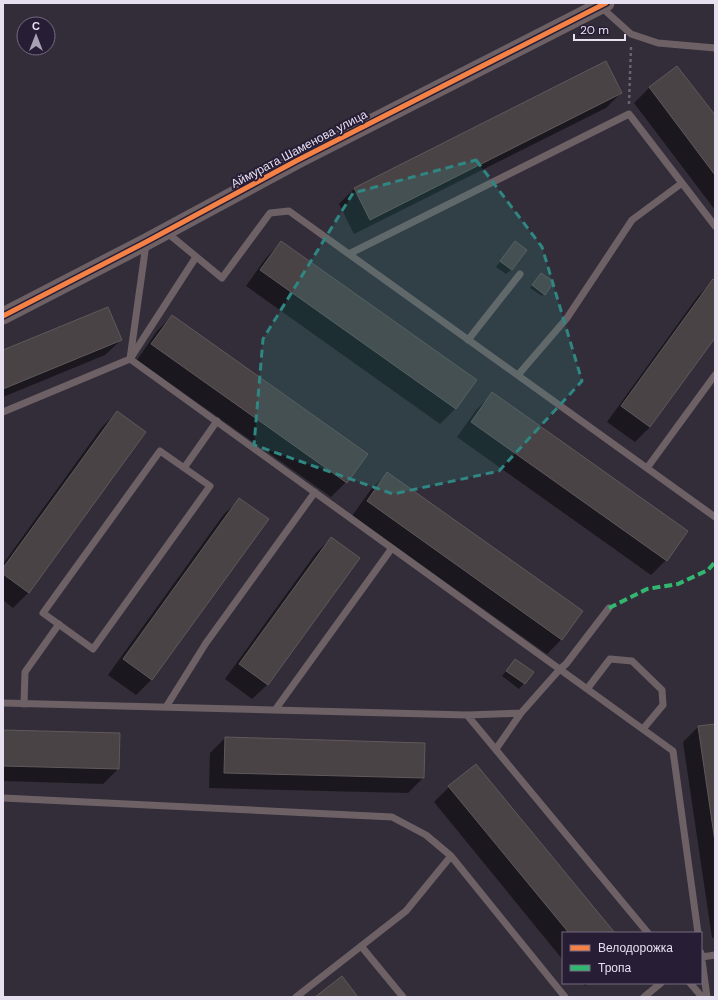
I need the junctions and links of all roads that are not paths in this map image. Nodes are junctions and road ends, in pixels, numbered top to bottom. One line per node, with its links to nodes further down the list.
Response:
1 (603, 5): 2 (lane); 5 (street, Аймурата Шаменова улица)
2 (715, 48)
3 (682, 183): 4 (lane); 7 (lane); 13 (lane)
4 (715, 226)
5 (165, 231): 6 (street, Аймурата Шаменова улица); 8 (lane)
6 (146, 242): 10 (street, Аймурата Шаменова улица); 12 (lane)
7 (349, 254): 8 (lane); 11 (lane)
8 (196, 256): 12 (lane)
9 (520, 274): 11 (lane)
10 (3, 316)
11 (468, 340): 13 (lane)
12 (130, 359): 15 (lane); 16 (lane)
13 (518, 375): 18 (lane)
14 (715, 375): 18 (lane)
15 (3, 412)
16 (217, 421): 17 (lane); 19 (lane)
17 (184, 468): 23 (lane); 23 (lane)
18 (647, 468): 20 (lane)
19 (315, 492): 21 (lane); 28 (lane)
20 (714, 513)
21 (392, 548): 24 (lane); 29 (lane)
22 (609, 608): 24 (lane)
23 (59, 624): 27 (lane)
24 (560, 669): 25 (lane); 30 (lane)
25 (587, 689): 32 (lane); 32 (lane)
26 (3, 703): 27 (lane)
27 (24, 704): 28 (lane)
28 (166, 707): 29 (lane)
29 (275, 710): 31 (lane)
30 (521, 713): 31 (lane); 33 (lane)
31 (467, 715): 33 (lane)
32 (643, 730): 37 (lane)
33 (496, 749): 36 (lane)
34 (3, 798): 35 (lane)
35 (450, 856): 38 (lane); 46 (lane)
36 (647, 932)
37 (698, 932)
38 (361, 946): 44 (lane); 45 (lane)
39 (702, 955): 40 (lane)
40 (715, 955)
41 (702, 962): 49 (lane)
42 (660, 984): 47 (lane)
43 (691, 984): 48 (lane)
44 (296, 997)
45 (403, 997)
46 (565, 997)
47 (644, 997)
48 (702, 997)
49 (707, 997)

